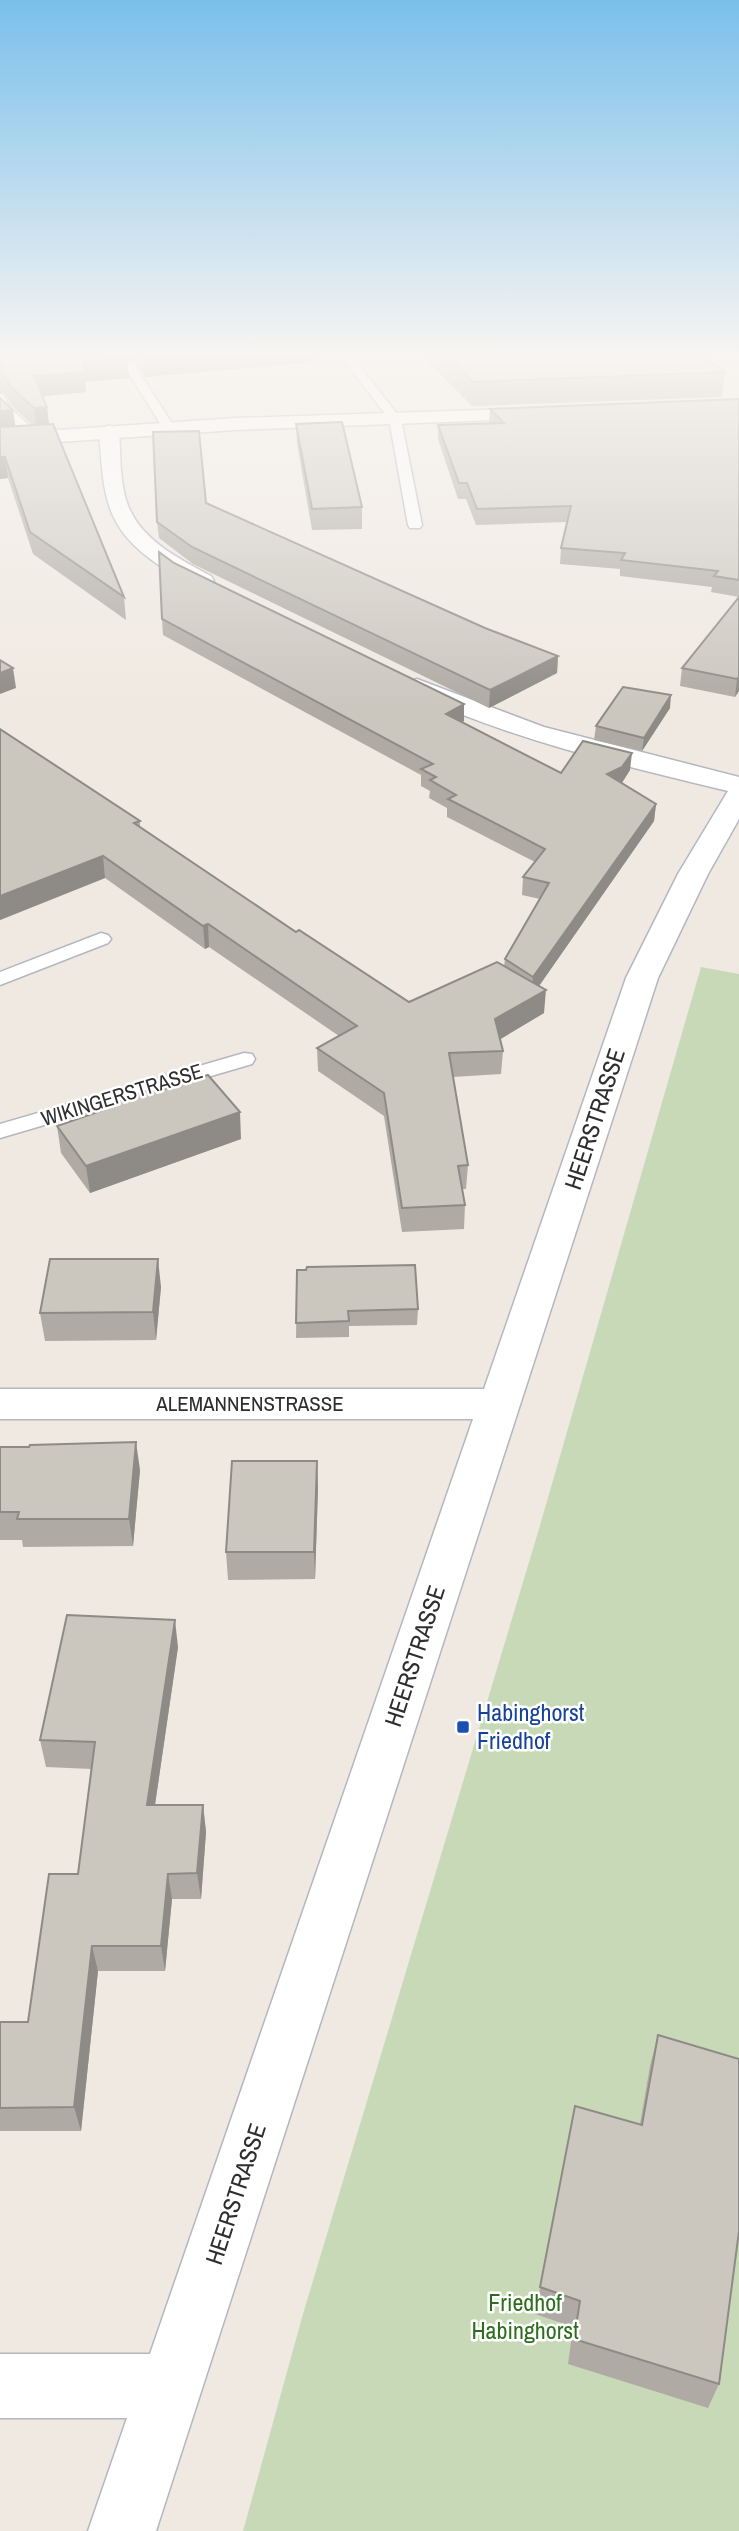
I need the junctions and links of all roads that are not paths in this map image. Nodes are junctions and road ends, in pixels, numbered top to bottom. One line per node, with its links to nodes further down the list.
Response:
1 (115, 472): 4 (street)
2 (405, 472): 3 (lane)
3 (415, 525)
4 (220, 589)
5 (392, 674): 6 (street)
6 (739, 785)
7 (739, 795): 13 (street, HEERSTRASSE)
8 (101, 939): 9 (lane)
9 (0, 978)
10 (244, 1059): 11 (lane, WIKINGERSTRASSE)
11 (0, 1131)
12 (0, 1404): 13 (street, ALEMANNENSTRASSE)
13 (500, 1404): 15 (street, HEERSTRASSE)
14 (0, 2386): 15 (street)
15 (172, 2386): 16 (street, HEERSTRASSE)
16 (122, 2531)

